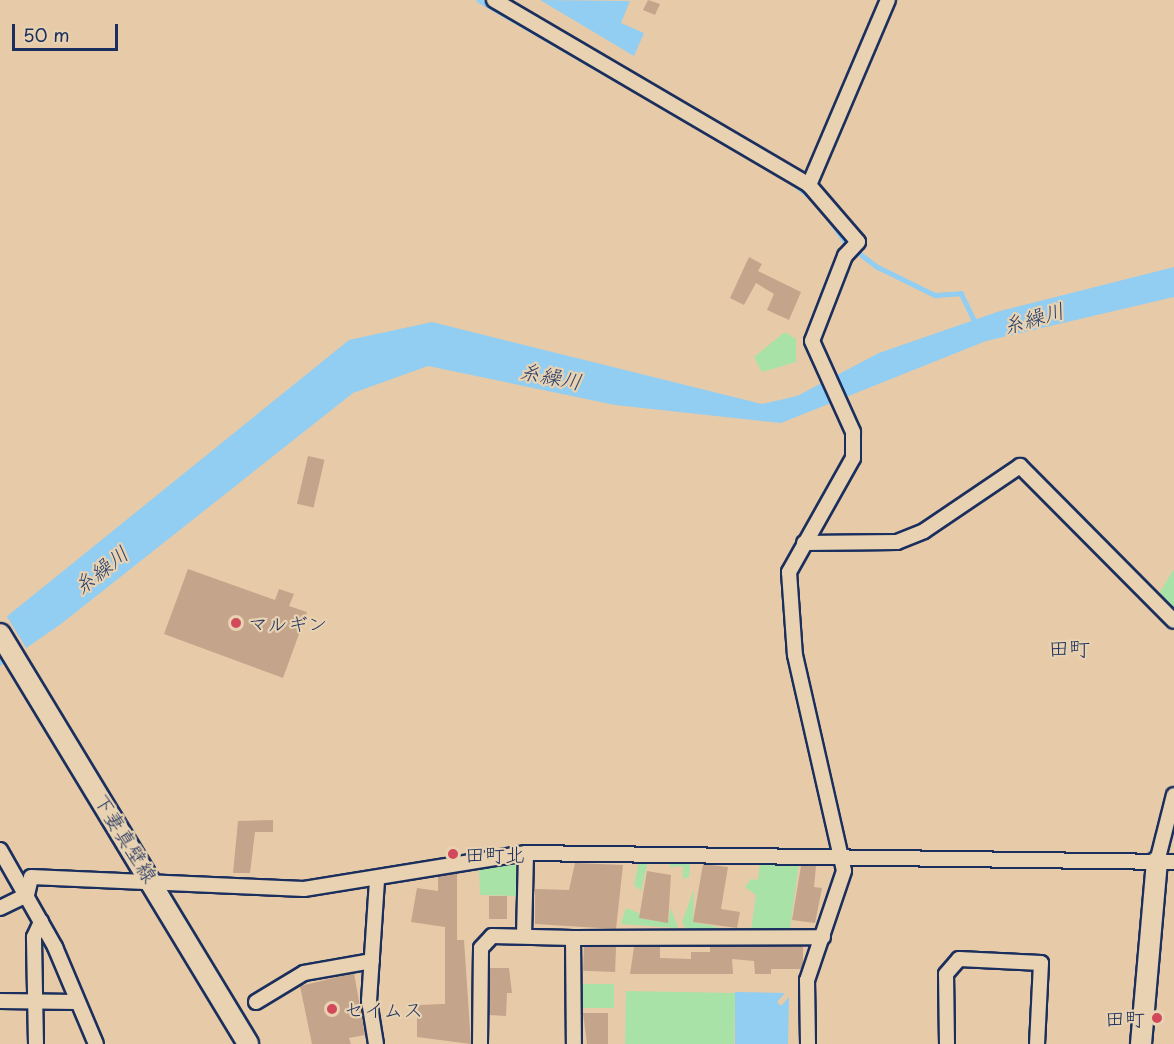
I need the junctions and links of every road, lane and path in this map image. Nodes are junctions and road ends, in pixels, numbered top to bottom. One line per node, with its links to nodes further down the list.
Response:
1 (494, 0): 3 (street)
2 (888, 0): 3 (street)
3 (809, 185): 4 (street)
4 (804, 543): 5 (street); 10 (street)
5 (1174, 621)
6 (0, 634): 13 (main road, 下妻真壁線)
7 (1174, 795): 11 (street)
8 (0, 850): 14 (street)
9 (526, 853): 10 (street); 12 (street); 17 (street)
10 (843, 857): 11 (street); 18 (street)
11 (1165, 862): 34 (main road)
12 (377, 879): 13 (street); 20 (street)
13 (156, 885): 14 (street); 27 (main road, 下妻真壁線)
14 (27, 895): 15 (street); 16 (street)
15 (0, 908)
16 (41, 922): 22 (street); 24 (street)
17 (524, 936): 19 (street); 29 (street)
18 (823, 937): 19 (street); 31 (street)
19 (573, 938): 30 (street)
20 (372, 961): 23 (street); 28 (street)
21 (0, 1001): 24 (street)
22 (77, 1002): 24 (street); 26 (street)
23 (256, 1002)
24 (35, 1005): 25 (street)
25 (36, 1044)
26 (96, 1044)
27 (248, 1044)
28 (375, 1044)
29 (480, 1044)
30 (574, 1044)
31 (808, 1044)
32 (946, 1044): 33 (street)
33 (1037, 1044)
34 (1141, 1044)

